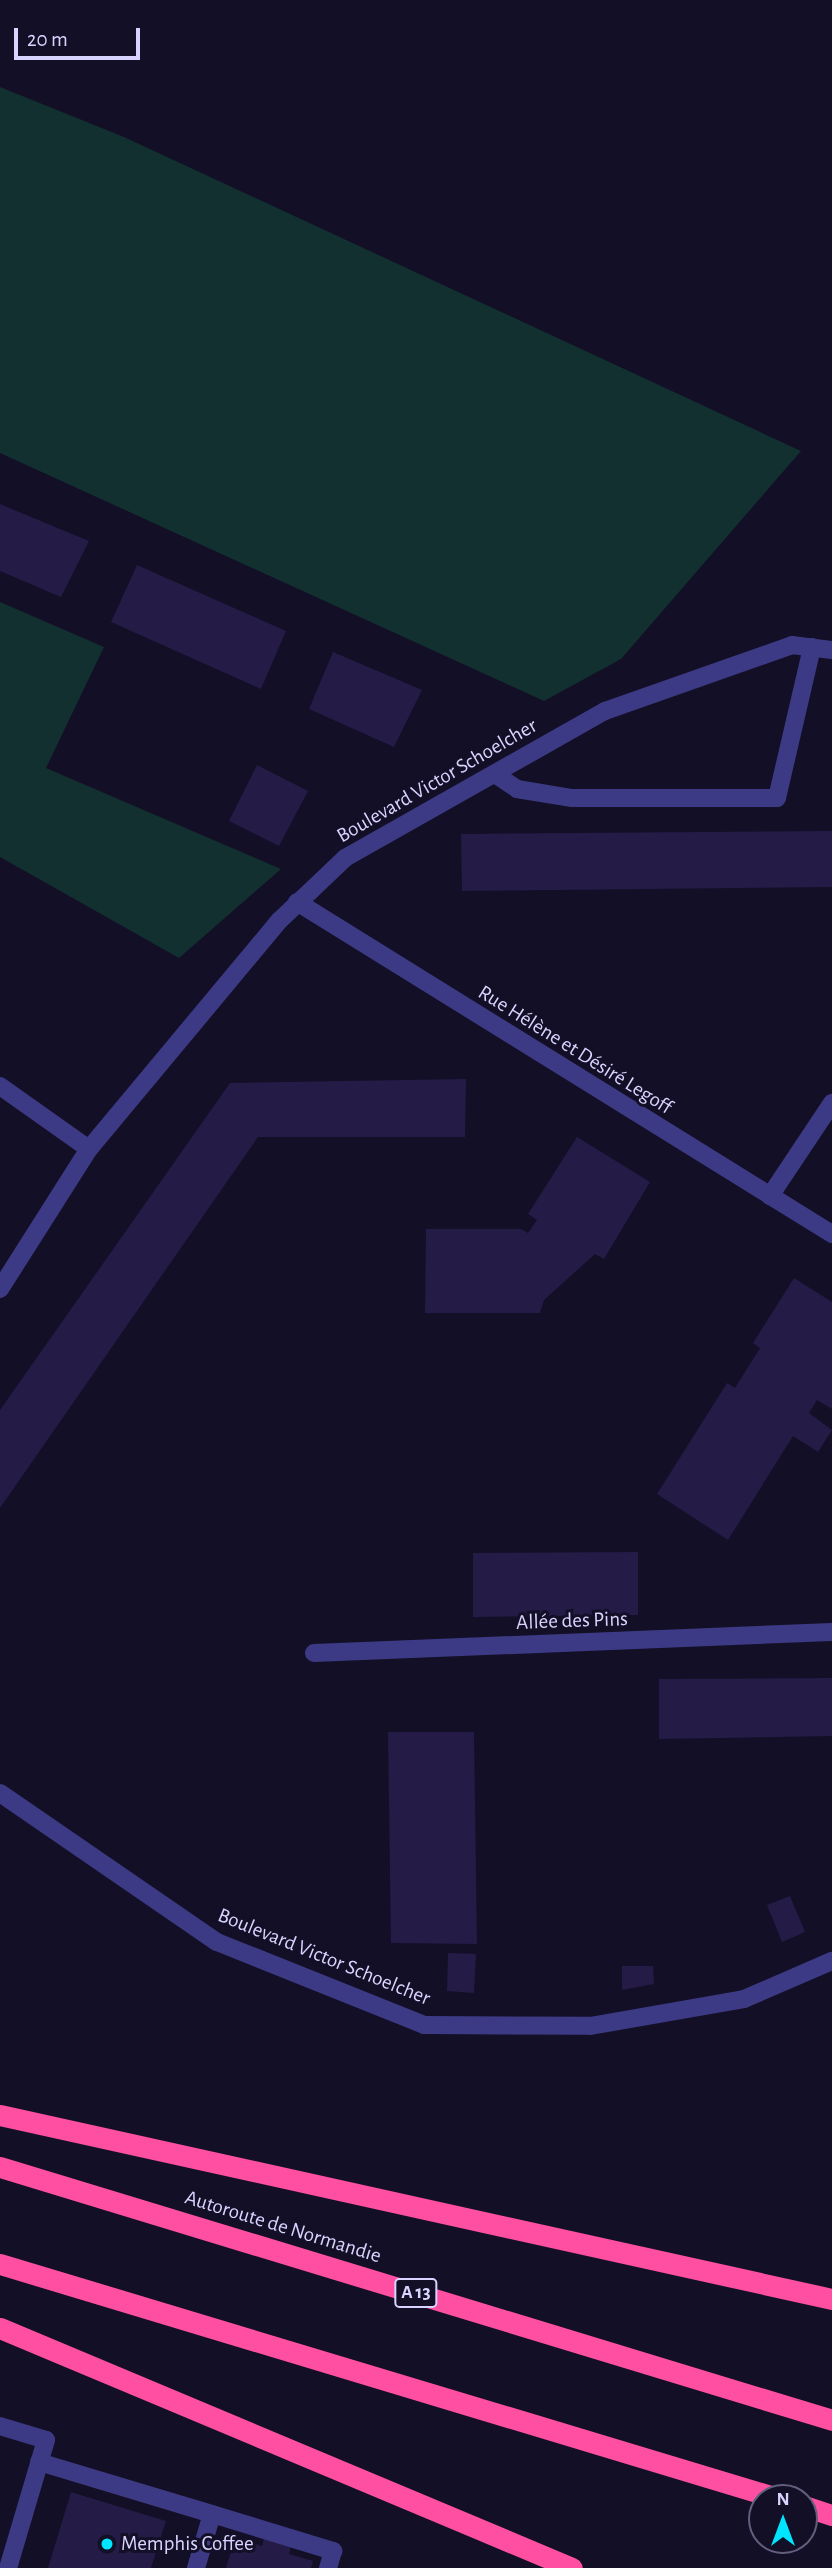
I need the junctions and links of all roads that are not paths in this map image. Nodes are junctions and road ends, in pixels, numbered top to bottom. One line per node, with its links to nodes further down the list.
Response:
1 (812, 647): 2 (street, Boulevard Victor Schoelcher); 3 (street, Boulevard Victor Schoelcher); 3 (street)
2 (832, 650)
3 (495, 774): 4 (street, Boulevard Victor Schoelcher)
4 (297, 902): 7 (street, Boulevard Victor Schoelcher); 8 (street, Rue Hélène et Désiré Legoff)
5 (0, 1086): 7 (street)
6 (832, 1103): 8 (street)
7 (89, 1149): 10 (street, Boulevard Victor Schoelcher)
8 (770, 1196): 9 (street, Rue Hélène et Désiré Legoff)
9 (832, 1234)
10 (0, 1289)
11 (832, 1632): 12 (street, Allée des Pins)
12 (314, 1653)
13 (0, 1793): 14 (street, Boulevard Victor Schoelcher)
14 (832, 1961)
15 (0, 2115): 18 (highway)
16 (0, 2167): 20 (highway, Autoroute de Normandie / A 13)
17 (0, 2264): 23 (highway)
18 (832, 2299)
19 (0, 2328): 28 (highway)
20 (832, 2420)
21 (0, 2426): 22 (street)
22 (39, 2462): 24 (street); 25 (street)
23 (748, 2489)
24 (212, 2514): 26 (street); 27 (street)
25 (8, 2568)
26 (196, 2568)
27 (328, 2568)
28 (572, 2568)

